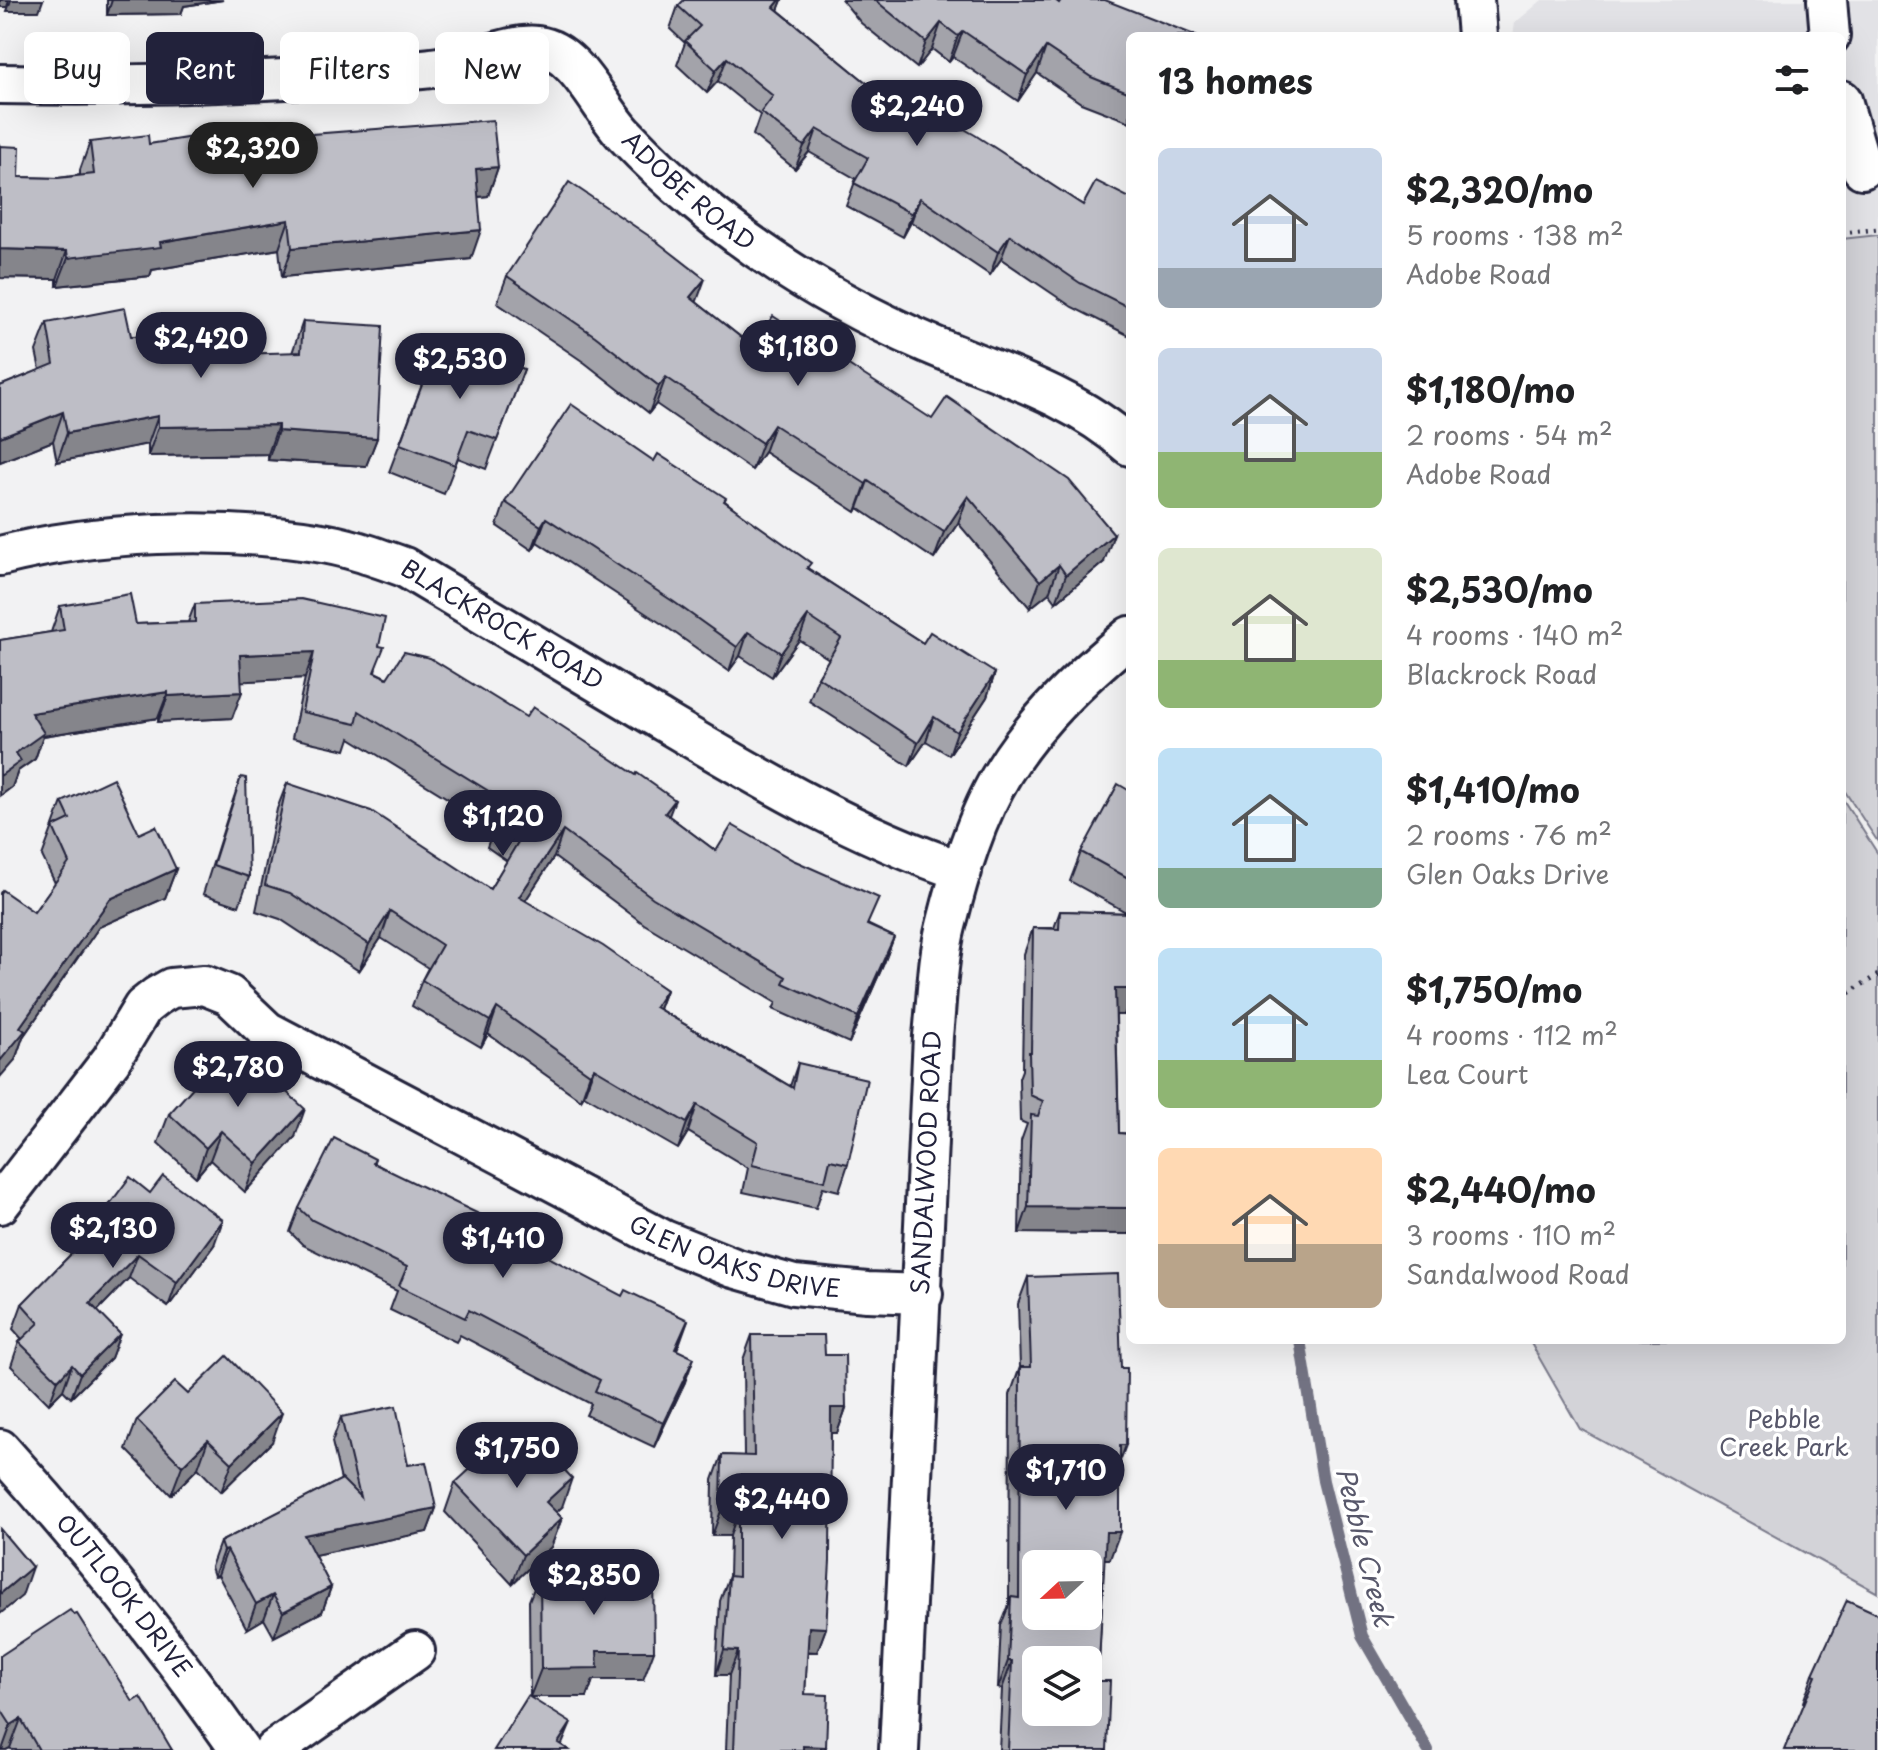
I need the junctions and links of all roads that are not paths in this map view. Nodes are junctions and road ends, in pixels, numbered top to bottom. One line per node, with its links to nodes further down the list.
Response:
1 (1474, 0): 3 (street)
2 (1827, 0): 4 (street)
3 (1477, 32)
4 (1830, 32)
5 (0, 84): 8 (street, ADOBE ROAD)
6 (1846, 114): 7 (street)
7 (1862, 169)
8 (1126, 443)
9 (0, 556): 11 (street, BLACKROCK ROAD)
10 (1126, 640): 11 (street, SANDALWOOD ROAD)
11 (962, 871): 13 (street, SANDALWOOD ROAD)
12 (0, 1204): 13 (street, GLEN OAKS DRIVE)
13 (923, 1294): 18 (street, SANDALWOOD ROAD)
14 (0, 1449): 16 (street, OUTLOOK DRIVE)
15 (415, 1651): 17 (street)
16 (240, 1750)
17 (274, 1750)
18 (899, 1750)

